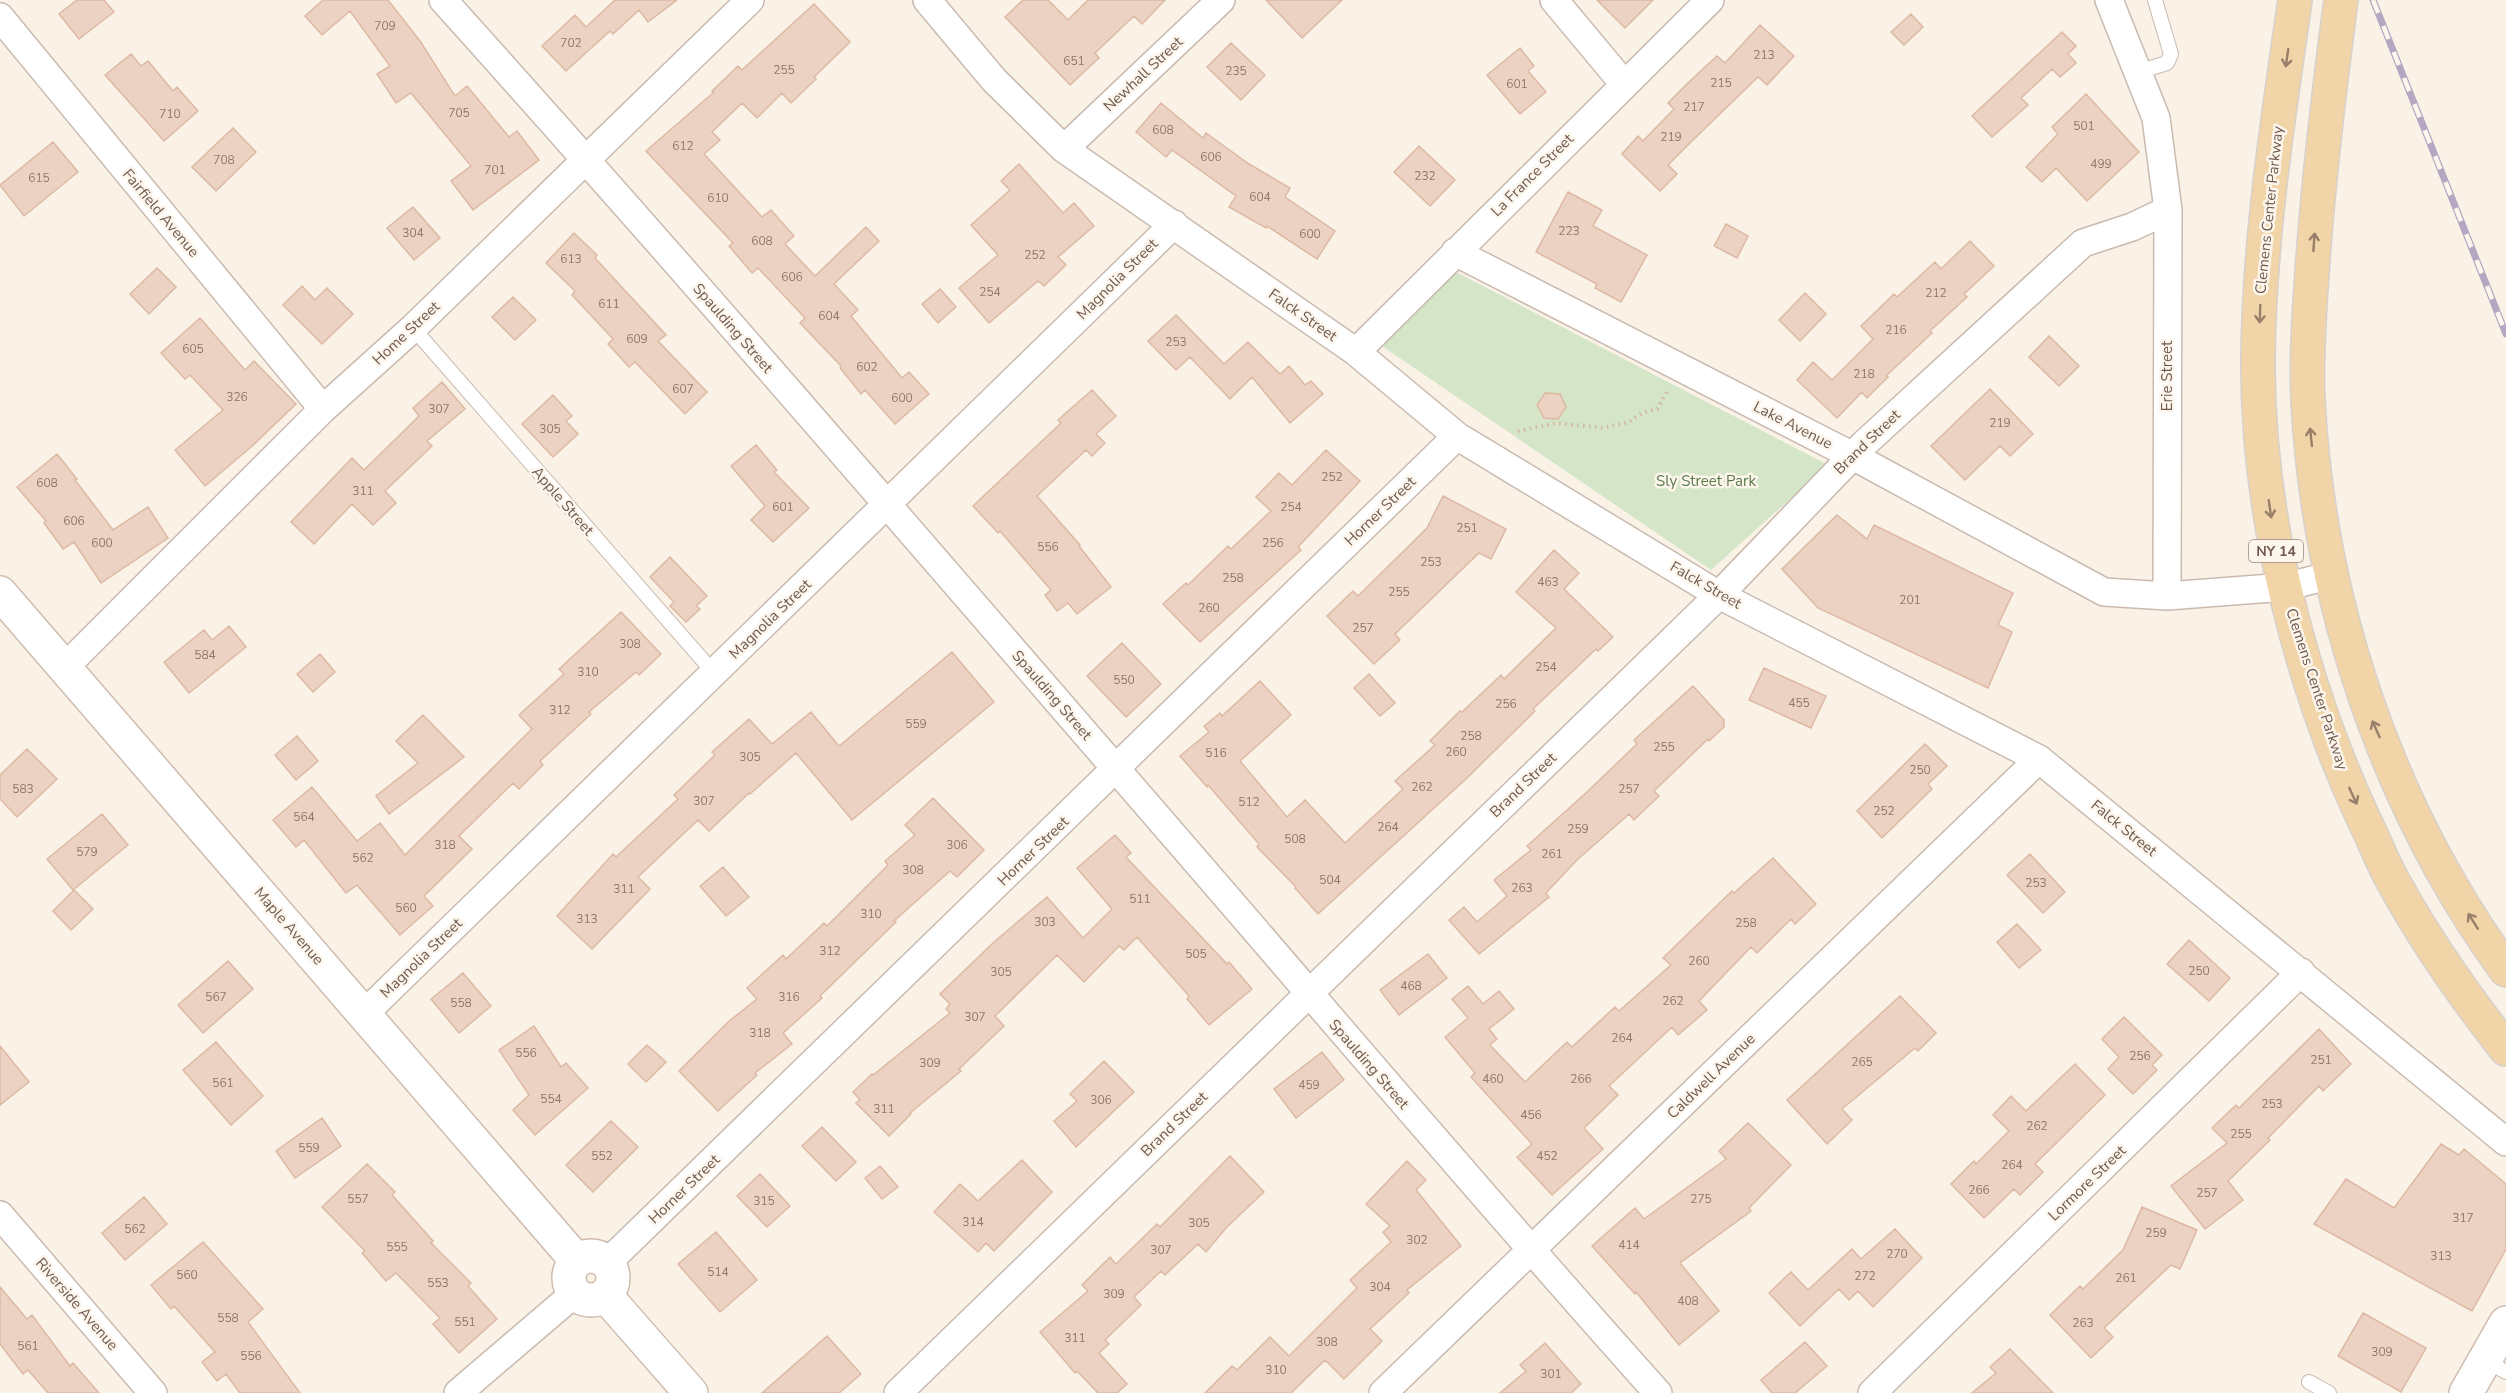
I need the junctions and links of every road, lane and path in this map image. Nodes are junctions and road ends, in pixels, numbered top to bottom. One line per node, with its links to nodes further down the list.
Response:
1 (443, 0): 15 (street, Spaulding Street)
2 (750, 0): 15 (street, Home Street)
3 (927, 0): 14 (street, Falck Street)
4 (1221, 0): 14 (street, Newhall Street)
5 (1554, 0): 13 (street)
6 (1710, 0): 13 (street, La France Street)
7 (2109, 0): 12 (street, Erie Street)
8 (2155, 0): 12 (lane)
9 (2295, 0): 28 (main road, Clemens Center Parkway / NY 14, one-way to 28)
10 (2341, 0): 27 (main road, NY 14, one-way to 10)
11 (0, 17): 22 (street, Fairfield Avenue)
12 (2138, 72): 16 (street, Erie Street)
13 (1624, 84): 18 (street, La France Street)
14 (1064, 149): 17 (street, Falck Street)
15 (586, 159): 19 (street, Home Street); 26 (street, Spaulding Street)
16 (2168, 210): 25 (street, Brand Street); 31 (street, Erie Street)
17 (1174, 224): 20 (street, Falck Street); 26 (street, Magnolia Street)
18 (1455, 252): 20 (street, La France Street); 25 (street, Lake Avenue)
19 (413, 328): 22 (street, Home Street); 33 (lane, Apple Street)
20 (1356, 352): 24 (street, Falck Street)
21 (1671, 384): 23 (path)
22 (323, 409): 32 (street, Home Street)
23 (1518, 431)
24 (1456, 436): 30 (street, Falck Street); 35 (street, Horner Street)
25 (1851, 455): 30 (street, Brand Street); 31 (street, Lake Avenue)
26 (887, 506): 33 (street, Magnolia Street); 35 (street, Spaulding Street)
27 (2332, 575): 28 (street); 36 (main road, NY 14, one-way to 27)
28 (2285, 587): 31 (street); 40 (main road, Clemens Center Parkway / NY 14, one-way to 40)
29 (0, 593): 32 (main road, Maple Avenue)
30 (1719, 595): 34 (street, Falck Street); 38 (street, Brand Street)
31 (2167, 596)
32 (64, 668): 39 (main road, Maple Avenue)
33 (714, 673): 39 (street, Magnolia Street)
34 (2039, 759): 37 (street, Falck Street); 43 (street, Caldwell Avenue)
35 (1117, 769): 38 (street, Spaulding Street); 44 (street, Horner Street)
36 (2506, 970)
37 (2301, 972): 41 (street, Falck Street); 54 (street, Lormore Street)
38 (1308, 993): 43 (street, Spaulding Street); 51 (street, Brand Street)
39 (365, 1013): 44 (main road, Maple Avenue)
40 (2506, 1049)
41 (2506, 1142)
42 (0, 1215): 48 (street, Riverside Avenue)
43 (1531, 1250): 52 (street, Caldwell Avenue); 53 (street, Spaulding Street)
44 (591, 1278): 49 (street, Horner Street); 50 (main road, Maple Avenue)
45 (2506, 1323): 46 (main road)
46 (2495, 1366): 56 (main road)
47 (2309, 1382): 55 (lane)
48 (153, 1393)
49 (458, 1393)
50 (691, 1393)
51 (898, 1393)
52 (1383, 1393)
53 (1658, 1393)
54 (1872, 1393)
55 (2329, 1393)
56 (2466, 1393)

